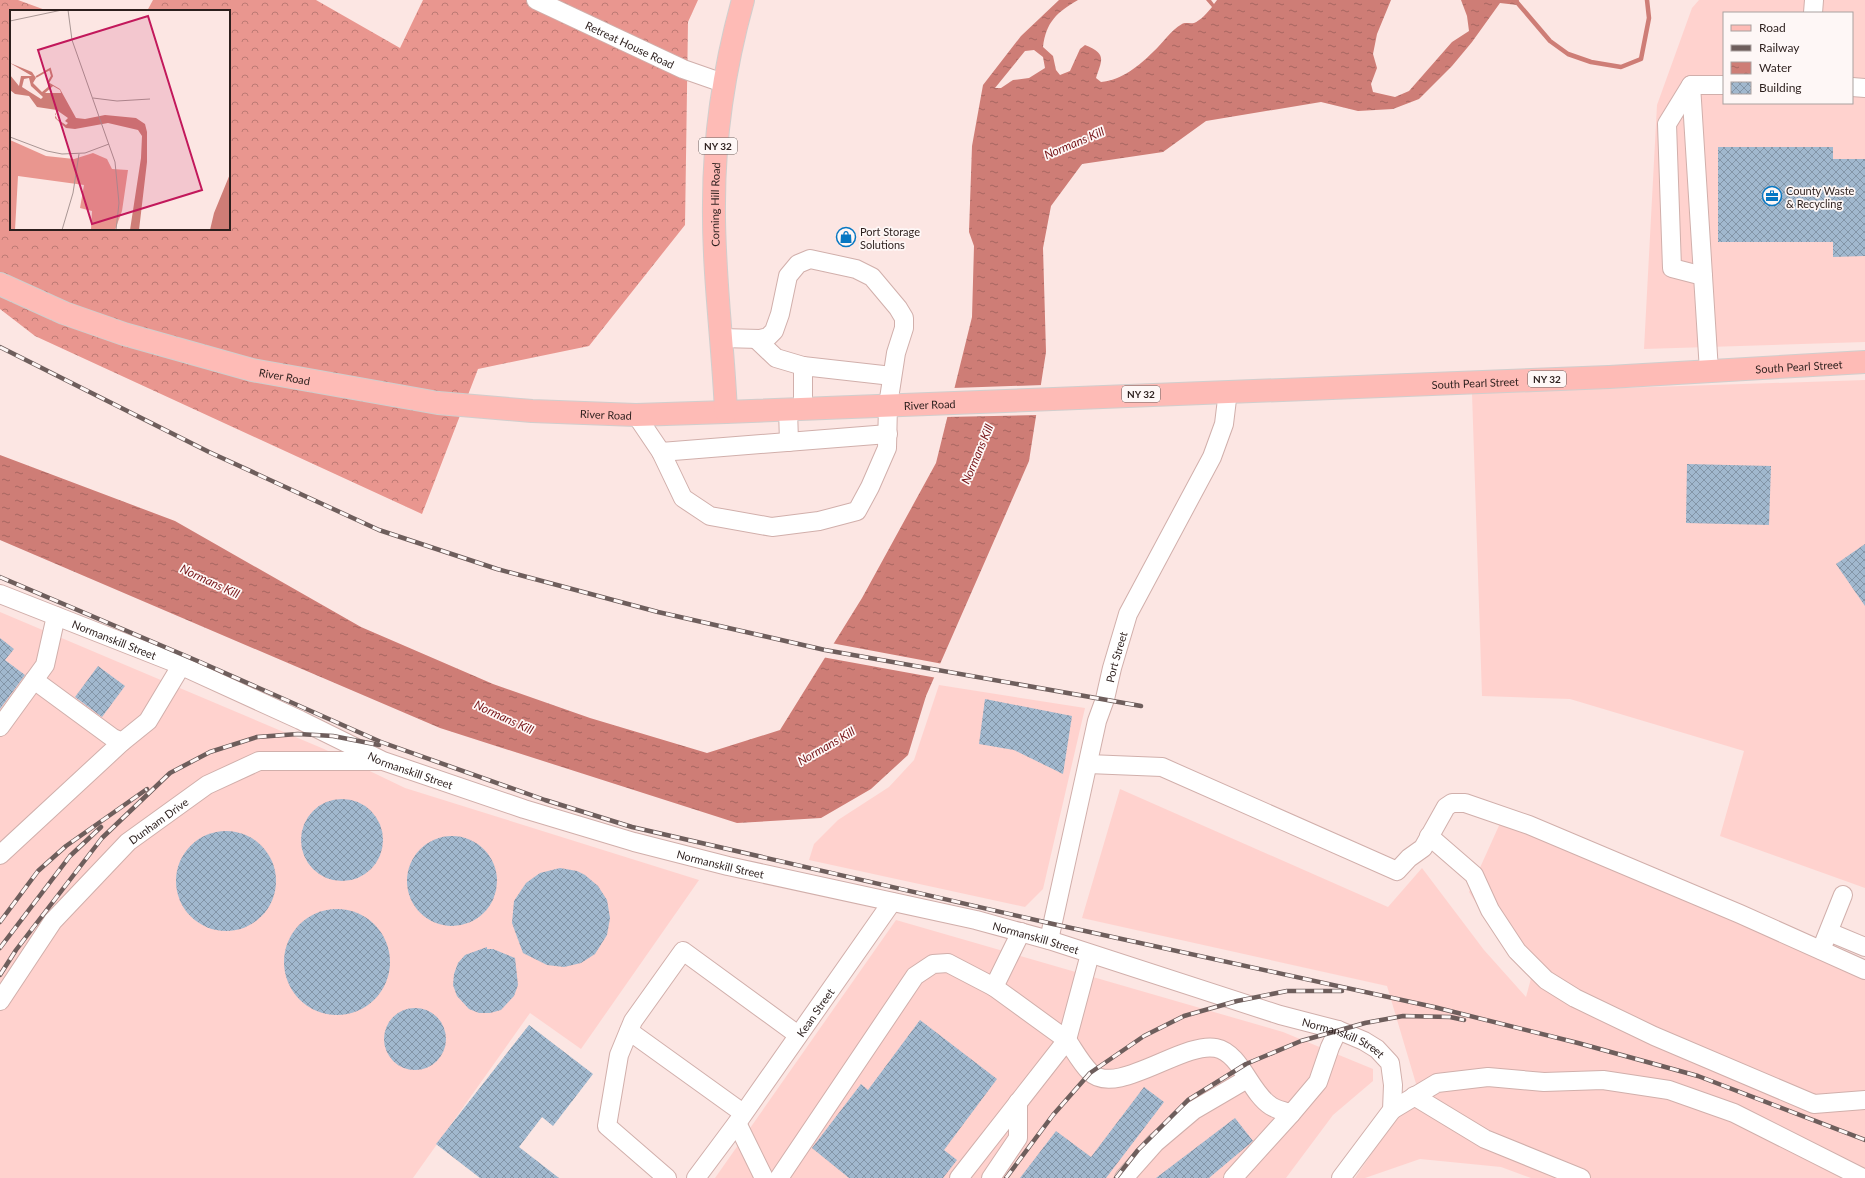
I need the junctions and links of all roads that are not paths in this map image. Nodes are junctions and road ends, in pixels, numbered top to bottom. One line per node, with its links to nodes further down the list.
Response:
1 (536, 0): 5 (street, Retreat House Road)
2 (743, 0): 5 (main road, Corning Hill Road / NY 32)
3 (1814, 0): 4 (street)
4 (1813, 12)
5 (726, 84): 12 (main road, Corning Hill Road / NY 32)
6 (1691, 85): 7 (street); 10 (street); 10 (street)
7 (1723, 85)
8 (1853, 87): 9 (street)
9 (1865, 88)
10 (1703, 276): 16 (street)
11 (0, 284): 22 (main road, River Road)
12 (721, 338): 13 (street); 21 (main road, Corning Hill Road / NY 32)
13 (756, 339): 15 (street); 17 (street)
14 (1865, 362): 16 (main road, South Pearl Street / NY 32)
15 (803, 366): 17 (street); 20 (street)
16 (1709, 371): 18 (main road, South Pearl Street / NY 32)
17 (892, 376): 19 (street)
18 (1228, 392): 19 (main road, River Road / NY 32); 33 (street, Port Street)
19 (888, 405): 20 (main road, River Road / NY 32); 23 (street)
20 (796, 409): 21 (main road, River Road / NY 32); 24 (street)
21 (726, 412): 22 (main road, River Road)
22 (636, 415): 25 (street)
23 (888, 434): 24 (street); 25 (street)
24 (789, 442): 25 (street)
25 (661, 452)
26 (0, 594): 27 (street, Normanskill Street)
27 (56, 616): 28 (street, Normanskill Street); 29 (street)
28 (182, 666): 31 (street); 32 (street, Normanskill Street)
29 (34, 680): 30 (street); 31 (street)
30 (0, 727)
31 (122, 742): 35 (street)
32 (383, 761): 37 (street, Normanskill Street); 46 (street, Dunham Drive)
33 (1088, 764): 34 (street); 40 (street, Port Street)
34 (1429, 836): 42 (street); 53 (street)
35 (0, 855)
36 (1843, 895): 39 (street)
37 (892, 902): 38 (street, Normanskill Street); 49 (street, Kean Street)
38 (1021, 932): 40 (street, Normanskill Street); 45 (street)
39 (1829, 932): 41 (street); 42 (street)
40 (1049, 940): 43 (street, Normanskill Street)
41 (1865, 947)
42 (1821, 950): 44 (street)
43 (1090, 954): 47 (street, Normanskill Street); 50 (street)
44 (1865, 970)
45 (994, 987): 50 (street); 61 (street)
46 (0, 1001)
47 (1338, 1030): 55 (street, Normanskill Street); 56 (street)
48 (629, 1031): 49 (street); 57 (street); 58 (street)
49 (798, 1035): 57 (street, Kean Street)
50 (1067, 1040): 51 (street); 54 (street)
51 (1248, 1079): 56 (street); 64 (street)
52 (1414, 1096): 55 (street); 67 (street); 68 (street)
53 (1865, 1100)
54 (1018, 1102): 62 (street); 63 (street)
55 (1392, 1110): 66 (street, Normanskill Street)
56 (1291, 1114): 65 (street)
57 (740, 1118): 59 (street, Kean Street); 60 (street)
58 (668, 1178)
59 (696, 1178)
60 (764, 1178)
61 (779, 1178)
62 (959, 1178)
63 (992, 1178)
64 (1124, 1178)
65 (1232, 1178)
66 (1341, 1178)
67 (1581, 1178)
68 (1863, 1178)

